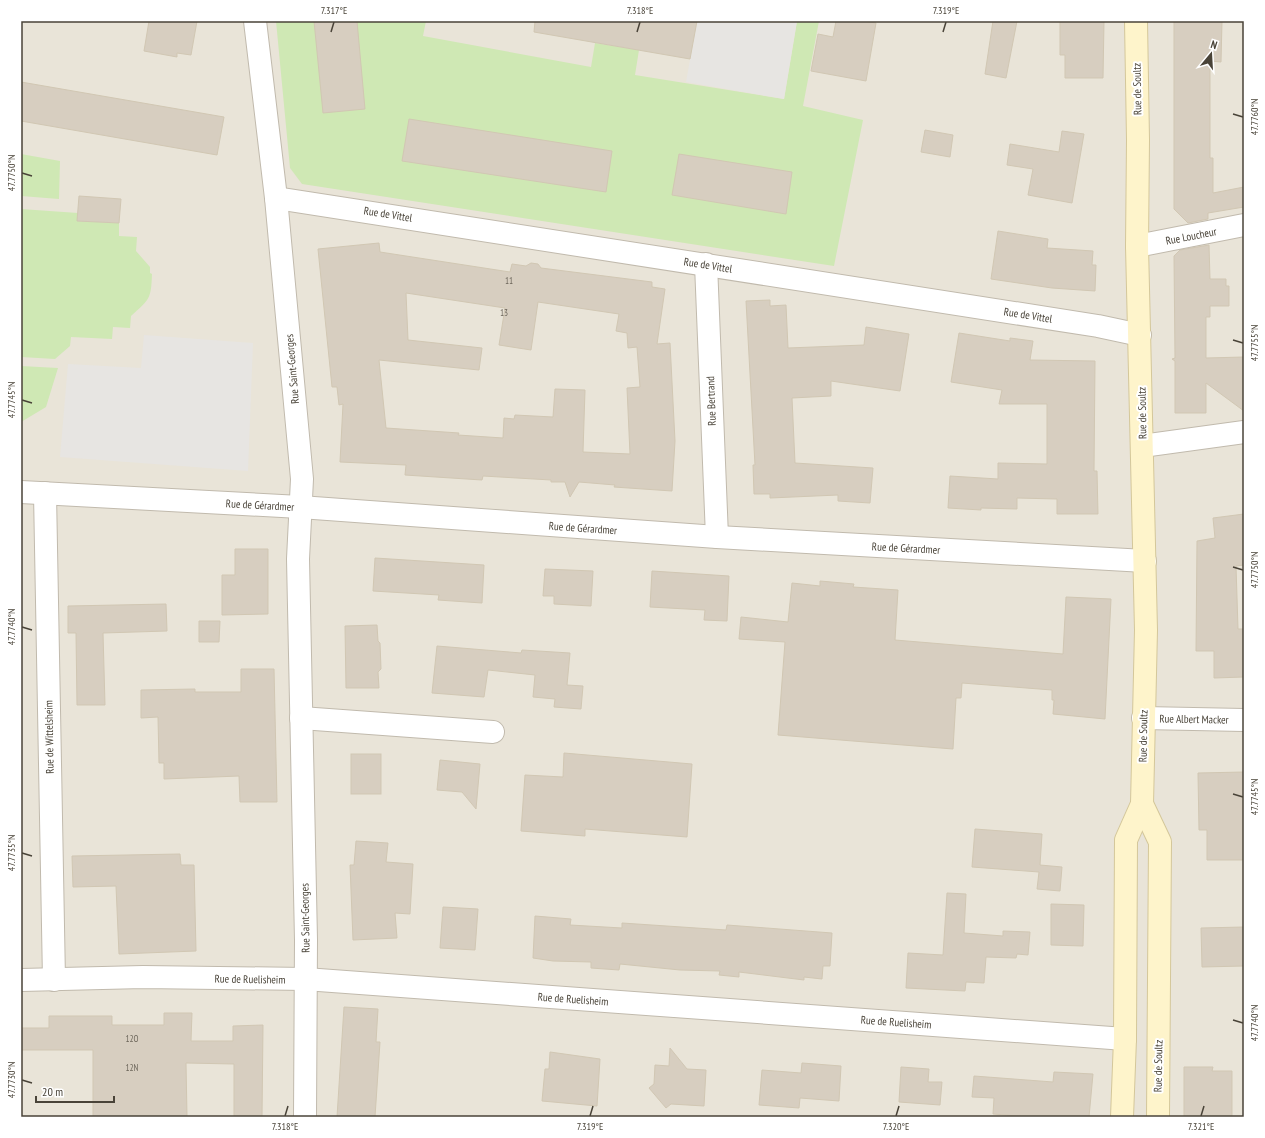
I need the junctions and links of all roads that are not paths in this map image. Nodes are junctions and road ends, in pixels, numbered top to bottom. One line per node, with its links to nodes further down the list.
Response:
1 (255, 21): 3 (street, Rue Saint-Georges)
2 (1136, 21): 5 (main road, Rue de Soultz)
3 (276, 198): 6 (street, Rue de Vittel); 12 (street, Rue Saint-Georges)
4 (1244, 226): 5 (street, Rue Loucheur)
5 (1137, 246): 7 (main road, Rue de Soultz)
6 (706, 264): 7 (street, Rue de Vittel); 13 (street, Rue Bertrand)
7 (1140, 335): 9 (main road, Rue de Soultz)
8 (1244, 432): 9 (street)
9 (1142, 446): 14 (main road, Rue de Soultz)
10 (21, 492): 11 (street, Rue de Gérardmer)
11 (45, 493): 12 (street, Rue de Gérardmer); 22 (street, Rue de Wittelsheim)
12 (300, 508): 13 (street, Rue de Gérardmer); 15 (street, Rue Saint-Georges)
13 (716, 537): 14 (street, Rue de Gérardmer)
14 (1145, 561): 16 (main road, Rue de Soultz)
15 (301, 718): 18 (street); 20 (street, Rue Saint-Georges)
16 (1143, 718): 17 (street, Rue Albert Macker); 19 (main road, Rue de Soultz)
17 (1244, 720)
18 (493, 732)
19 (1142, 804): 23 (main road, Rue de Soultz); 26 (main road, Rue de Soultz)
20 (305, 979): 22 (street, Rue de Ruelisheim); 23 (street, Rue de Ruelisheim); 24 (street, Rue Saint-Georges)
21 (21, 980): 22 (street, Rue de Ruelisheim)
22 (54, 980)
23 (1125, 1039): 25 (main road, Rue de Soultz)
24 (305, 1117)
25 (1122, 1117)
26 (1158, 1117)

